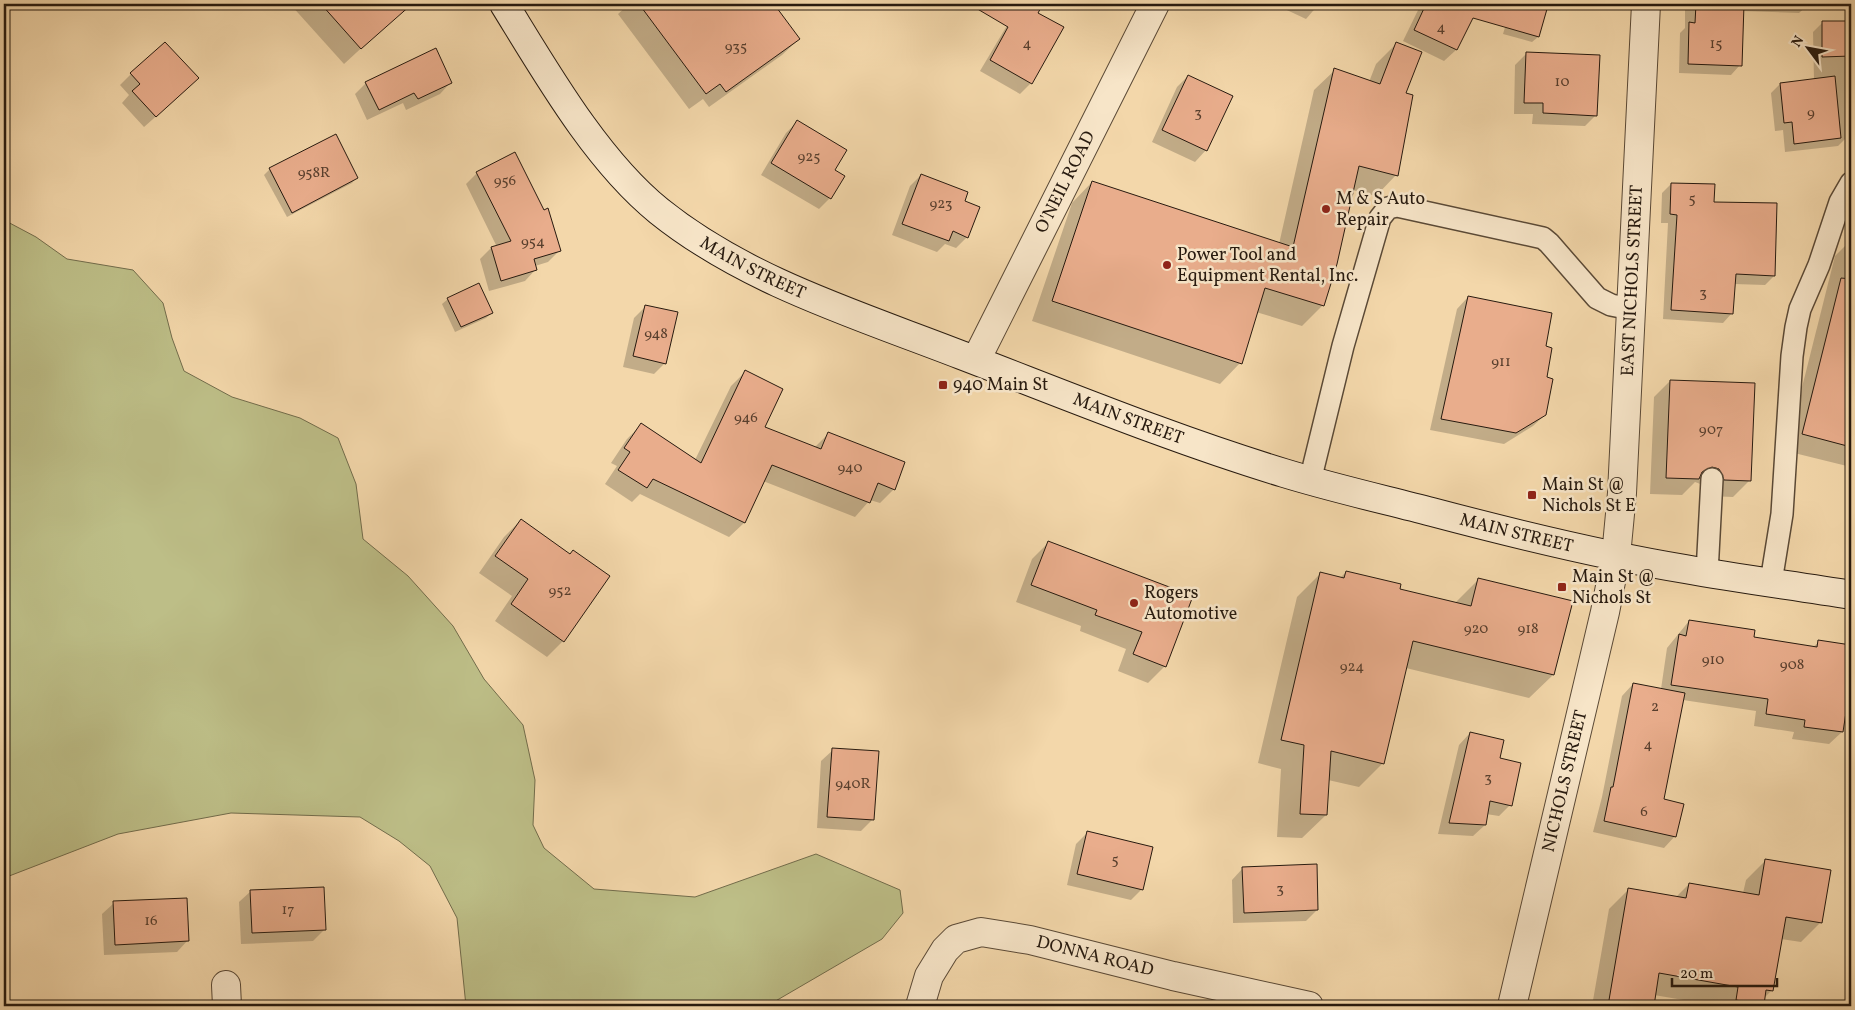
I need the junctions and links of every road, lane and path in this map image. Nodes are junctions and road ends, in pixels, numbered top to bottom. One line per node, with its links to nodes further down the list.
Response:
1 (504, 4): 6 (street, MAIN STREET)
2 (1155, 4): 6 (street, O'NEIL ROAD)
3 (1641, 6): 5 (street, EAST NICHOLS STREET)
4 (1851, 184): 11 (lane)
5 (1631, 309): 8 (lane); 9 (street, EAST NICHOLS STREET)
6 (976, 360): 8 (street, MAIN STREET)
7 (1712, 479): 10 (lane)
8 (1310, 481): 9 (street, MAIN STREET)
9 (1616, 556): 10 (street, MAIN STREET); 15 (street, NICHOLS STREET)
10 (1707, 573): 11 (street, MAIN STREET)
11 (1771, 582): 12 (street, MAIN STREET)
12 (1851, 594)
13 (920, 1006): 14 (street, DONNA ROAD)
14 (1309, 1006)
15 (1512, 1006)

